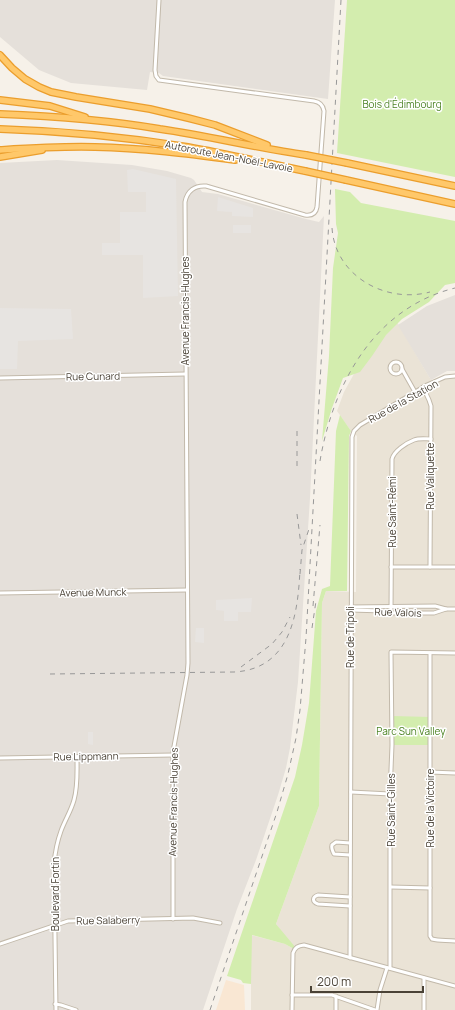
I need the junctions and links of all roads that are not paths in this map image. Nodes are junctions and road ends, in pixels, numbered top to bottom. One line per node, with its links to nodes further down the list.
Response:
1 (159, 0): 15 (street, Avenue Francis-Hughes)
2 (0, 55): 9 (highway)
3 (0, 100): 5 (highway)
4 (0, 114): 5 (highway, Autoroute Jean-Noël-Lavoie)
5 (96, 120): 9 (highway, Autoroute Jean-Noël-Lavoie)
6 (0, 129): 11 (highway, Autoroute Jean-Noël-Lavoie)
7 (66, 147): 8 (highway); 10 (highway); 11 (highway)
8 (0, 150)
9 (280, 151): 12 (highway, Autoroute Jean-Noël-Lavoie, bridge)
10 (0, 157)
11 (265, 163): 13 (highway, Autoroute Jean-Noël-Lavoie, bridge)
12 (455, 186)
13 (455, 204)
14 (402, 370): 19 (street)
15 (185, 374): 17 (street, Rue Cunard); 25 (street, Avenue Francis-Hughes)
16 (455, 376): 18 (street, Rue de la Station)
17 (0, 378)
18 (423, 387): 19 (street, Rue de la Station); 21 (street, Rue Valiquette)
19 (415, 392): 20 (street, Rue de la Station)
20 (354, 431): 28 (street, Rue de Tripoli)
21 (431, 439): 22 (street, Rue Saint-Rémi); 23 (street, Rue Valiquette)
22 (391, 567): 23 (street); 27 (street, Rue Saint-Rémi)
23 (430, 567): 24 (street)
24 (455, 567)
25 (187, 590): 26 (street, Avenue Munck); 34 (street, Avenue Francis-Hughes)
26 (0, 593)
27 (391, 607): 28 (street, Rue Valois); 29 (street, Rue Valois); 31 (street, Rue Saint-Rémi)
28 (350, 609): 31 (street, Rue Valois); 39 (street, Rue de Tripoli)
29 (446, 609): 30 (street, Rue Valois); 31 (street, Rue Valois)
30 (455, 609)
31 (391, 613)
32 (430, 653): 33 (street); 37 (street, Rue de la Victoire); 40 (street, Rue Saint-Gilles)
33 (455, 653)
34 (173, 755): 35 (street, Rue Lippmann); 47 (street, Avenue Francis-Hughes)
35 (77, 757): 36 (street, Rue Lippmann); 49 (street, Boulevard Fortin)
36 (0, 758)
37 (430, 772): 38 (street); 44 (street, Rue de la Victoire)
38 (455, 773)
39 (351, 792): 40 (street); 41 (street, Rue de Tripoli)
40 (390, 794): 43 (street, Rue Saint-Gilles)
41 (350, 843): 42 (street, Rue de Tripoli); 42 (street)
42 (350, 855): 45 (street, Rue de Tripoli)
43 (391, 887): 44 (street); 53 (street, Rue Saint-Gilles)
44 (430, 888): 50 (street, Rue de la Victoire)
45 (350, 897): 46 (street, Rue de Tripoli); 46 (street)
46 (350, 906): 52 (street, Rue de Tripoli)
47 (172, 919): 48 (street, Rue Salaberry); 49 (street, Rue Salaberry)
48 (220, 923)
49 (55, 925): 51 (street, Rue Salaberry); 58 (street, Boulevard Fortin)
50 (455, 941)
51 (0, 944)
52 (350, 958): 53 (street); 56 (street)
53 (388, 968): 54 (street); 63 (street, Rue Saint-Gilles)
54 (424, 978): 55 (street); 64 (street)
55 (455, 986)
56 (292, 995): 57 (street); 61 (street)
57 (336, 996): 62 (street); 63 (street)
58 (56, 1004): 59 (street, Boulevard Fortin); 60 (street)
59 (56, 1010)
60 (76, 1010)
61 (292, 1010)
62 (336, 1010)
63 (376, 1010)
64 (424, 1010)

